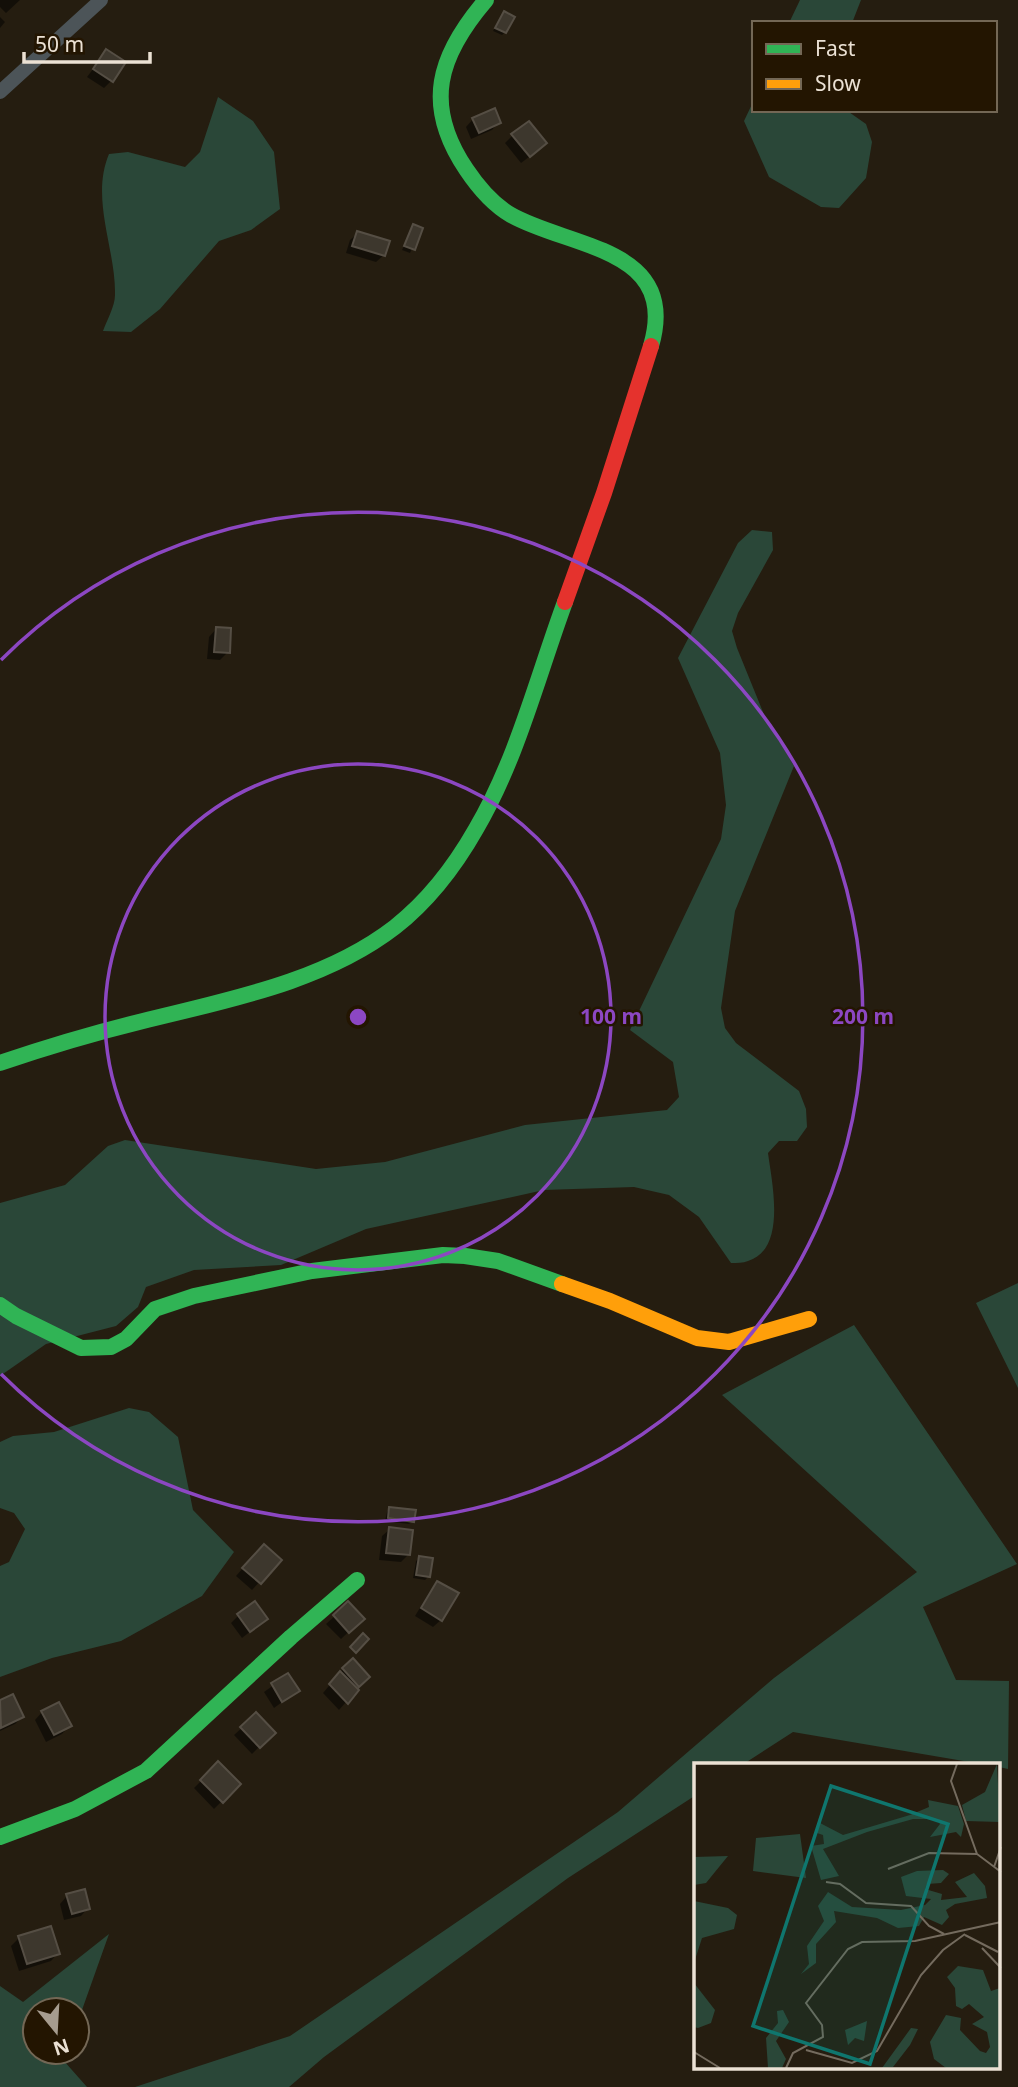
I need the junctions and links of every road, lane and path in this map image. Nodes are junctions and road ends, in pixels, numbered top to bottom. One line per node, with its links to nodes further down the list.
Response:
1 (101, 0): 3 (street)
2 (486, 0): 4 (street)
3 (0, 92)
4 (0, 1063)
5 (0, 1305): 6 (street)
6 (809, 1319)
7 (357, 1580): 8 (street)
8 (0, 1837)

